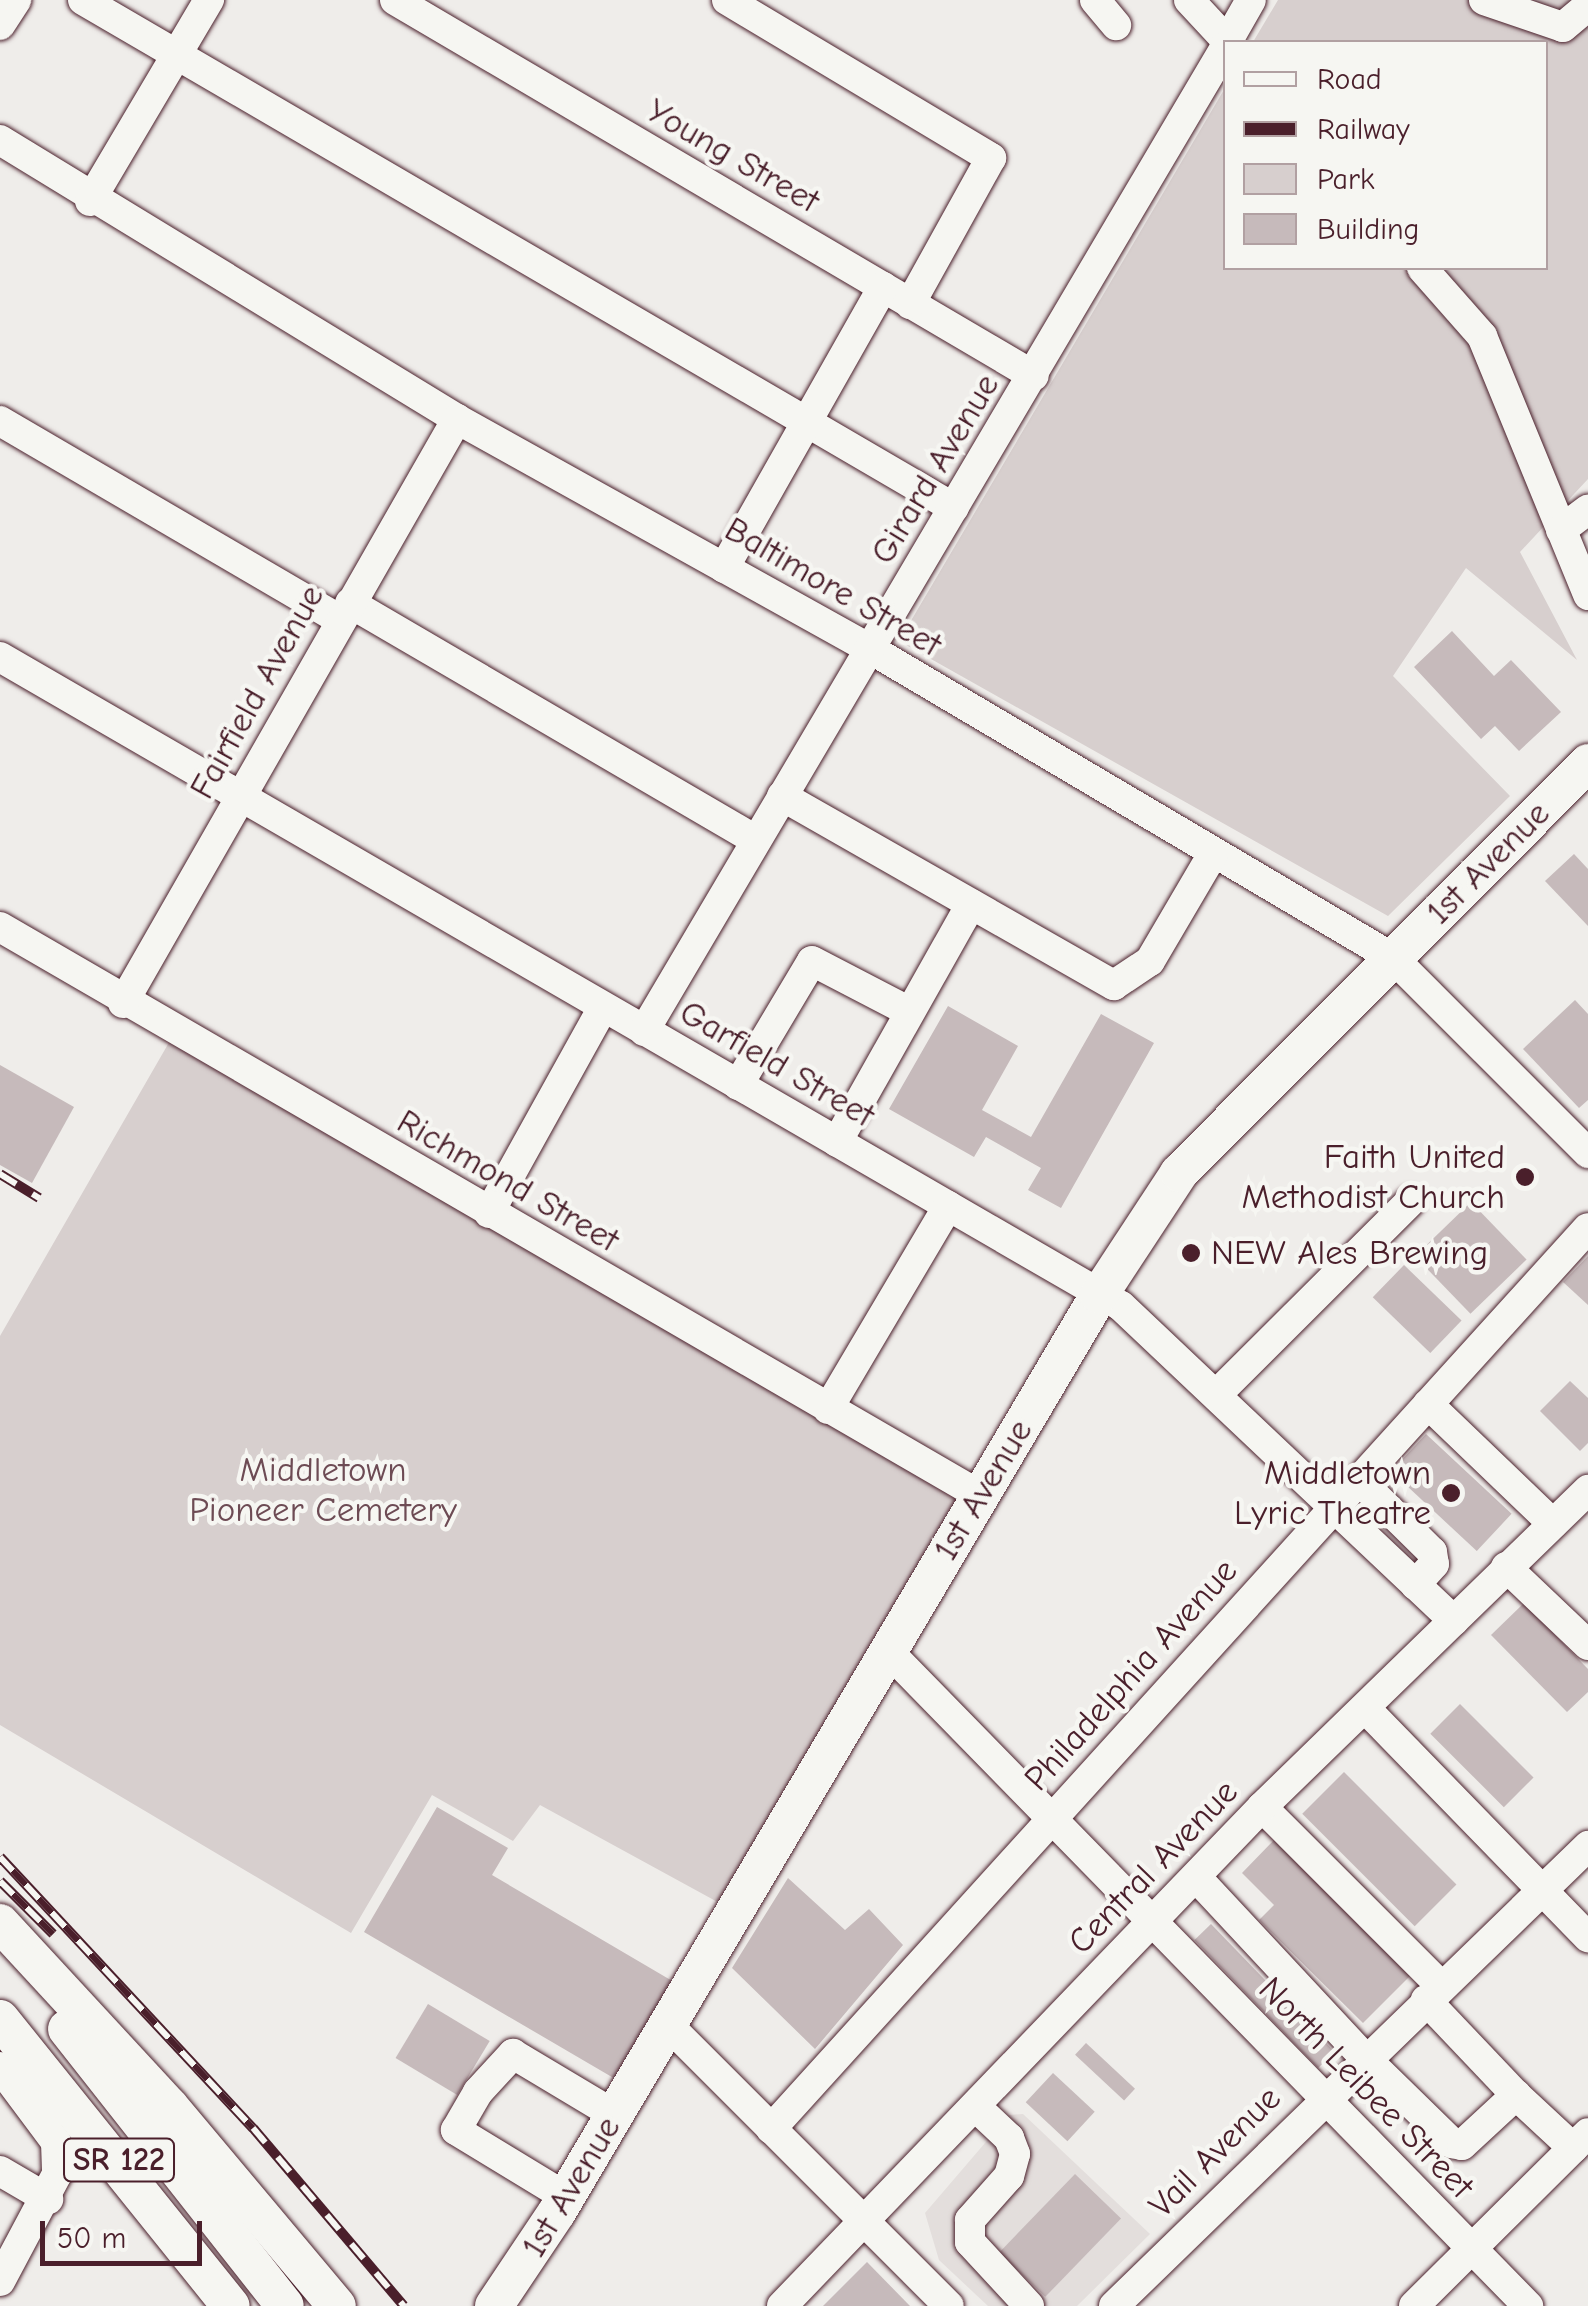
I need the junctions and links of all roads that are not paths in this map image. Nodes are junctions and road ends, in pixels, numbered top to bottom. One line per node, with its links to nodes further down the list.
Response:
1 (16, 0): 11 (street)
2 (83, 0): 16 (street)
3 (210, 0): 16 (street)
4 (394, 0): 20 (street, Young Street)
5 (727, 0): 21 (street)
6 (1094, 0): 12 (street)
7 (1189, 0): 13 (street)
8 (1251, 0): 14 (street, Girard Avenue)
9 (1484, 0): 10 (street)
10 (1588, 6)
11 (0, 25)
12 (1116, 25)
13 (1224, 40)
14 (1229, 40)
15 (1223, 50): 22 (street, Girard Avenue)
16 (175, 57): 18 (street); 25 (street)
17 (0, 140): 18 (street, Baltimore Street)
18 (90, 201): 23 (street, Baltimore Street)
19 (1424, 270): 28 (street)
20 (882, 288): 21 (street, Young Street); 25 (street)
21 (910, 304): 22 (street, Young Street)
22 (1034, 376): 26 (street, Girard Avenue)
23 (457, 419): 29 (street, Baltimore Street); 31 (street, Fairfield Avenue)
24 (0, 421): 31 (street)
25 (806, 422): 26 (street); 29 (street)
26 (954, 508): 32 (street, Girard Avenue)
27 (1588, 510): 28 (street)
28 (1561, 530): 30 (street)
29 (724, 568): 32 (street, Baltimore Street)
30 (1588, 595)
31 (346, 611): 36 (street, Fairfield Avenue); 37 (street)
32 (872, 650): 35 (street, Girard Avenue); 38 (street, Baltimore Street)
33 (0, 656): 36 (street, Garfield Street)
34 (1588, 762): 41 (main road, 1st Avenue)
35 (782, 796): 37 (street, Girard Avenue); 39 (street)
36 (240, 799): 42 (street, Fairfield Avenue); 43 (street, Garfield Street)
37 (756, 840): 45 (street, Girard Avenue)
38 (1214, 852): 39 (street); 41 (street, Baltimore Street)
39 (972, 904): 44 (street)
40 (0, 926): 42 (street, Richmond Street)
41 (1393, 958): 48 (street, Baltimore Street); 53 (main road, 1st Avenue)
42 (124, 1003): 51 (street, Richmond Street)
43 (603, 1008): 45 (street, Garfield Street); 51 (street)
44 (910, 1012): 46 (street); 47 (street)
45 (644, 1031): 46 (street, Garfield Street)
46 (738, 1085): 47 (street, Garfield Street)
47 (837, 1142): 50 (street, Garfield Street)
48 (1588, 1153)
49 (1410, 1202): 54 (street)
50 (948, 1206): 53 (street, Garfield Street); 56 (street)
51 (489, 1213): 56 (street, Richmond Street)
52 (1588, 1228): 55 (street, Philadelphia Avenue)
53 (1099, 1294): 54 (street, Garfield Street); 59 (main road, 1st Avenue)
54 (1216, 1396): 60 (street, Garfield Street)
55 (1428, 1404): 57 (street, Philadelphia Avenue); 61 (street)
56 (828, 1408): 59 (street, Richmond Street)
57 (1360, 1480): 60 (street, Philadelphia Avenue); 63 (street)
58 (1588, 1490): 61 (street, Central Avenue)
59 (981, 1496): 66 (main road, 1st Avenue)
60 (1334, 1509): 63 (street, Garfield Street); 69 (street, Philadelphia Avenue)
61 (1553, 1524): 62 (street, Central Avenue)
62 (1506, 1567): 64 (street, Central Avenue); 65 (street)
63 (1414, 1585): 64 (street, Garfield Street)
64 (1454, 1621): 67 (street, Central Avenue)
65 (1588, 1645)
66 (886, 1650): 69 (street, North Leibee Street); 79 (main road, 1st Avenue)
67 (1365, 1708): 68 (street, Central Avenue); 72 (street)
68 (1262, 1807): 71 (street, Central Avenue); 77 (street)
69 (1049, 1820): 73 (street, North Leibee Street); 86 (street, Philadelphia Avenue)
70 (1588, 1846): 72 (street, Vail Avenue)
71 (1196, 1877): 73 (street, Central Avenue); 80 (street)
72 (1542, 1890): 75 (street); 77 (street, Vail Avenue)
73 (1152, 1922): 83 (street, North Leibee Street); 84 (street, Central Avenue)
74 (0, 1923): 96 (main road)
75 (1588, 1937)
76 (0, 1948): 95 (main road)
77 (1433, 1993): 80 (street, Vail Avenue); 82 (street)
78 (0, 2020): 94 (main road, SR 122)
79 (668, 2025): 85 (main road, 1st Avenue); 86 (street)
80 (1366, 2058): 82 (street); 83 (street, Vail Avenue)
81 (0, 2067): 90 (street)
82 (1516, 2095): 87 (street)
83 (1324, 2096): 92 (street, North Leibee Street); 101 (street, Vail Avenue)
84 (975, 2106): 91 (street, Central Avenue); 100 (street)
85 (615, 2115): 89 (main road, 1st Avenue); 89 (street)
86 (771, 2129): 91 (street)
87 (1580, 2140): 92 (street)
88 (0, 2171): 90 (street)
89 (566, 2198): 97 (main road, 1st Avenue)
90 (48, 2199): 93 (street)
91 (865, 2220): 98 (street, Central Avenue); 99 (street)
92 (1470, 2249): 102 (street); 103 (street, North Leibee Street)
93 (0, 2282)
94 (231, 2306)
95 (285, 2306)
96 (337, 2306)
97 (494, 2306)
98 (782, 2306)
99 (950, 2306)
100 (1029, 2306)
101 (1114, 2306)
102 (1414, 2306)
103 (1528, 2306)

